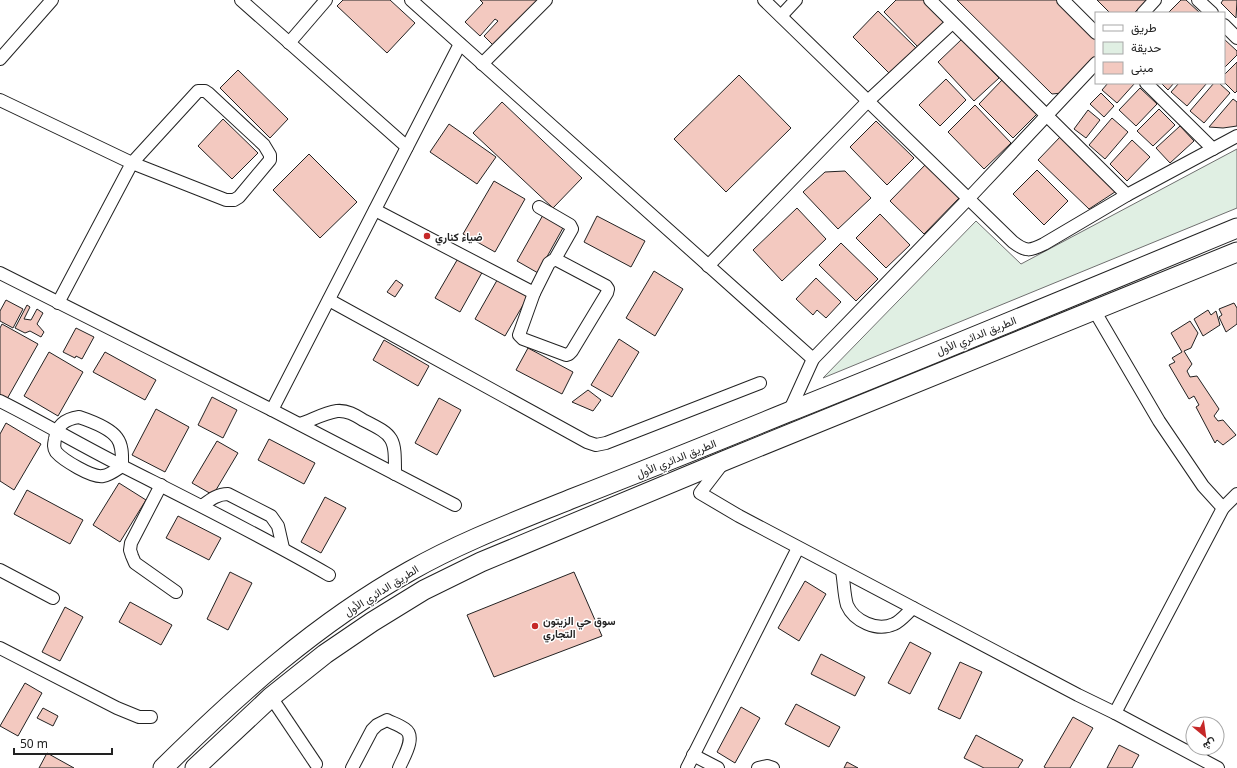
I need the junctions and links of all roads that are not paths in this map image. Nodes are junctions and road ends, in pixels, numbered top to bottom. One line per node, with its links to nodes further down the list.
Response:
1 (52, 0): 21 (street)
2 (241, 0): 19 (street)
3 (326, 0): 19 (street)
4 (411, 0): 20 (street)
5 (546, 0): 22 (street)
6 (764, 0): 14 (street)
7 (796, 0): 14 (street)
8 (930, 0): 15 (street)
9 (1063, 0): 17 (street)
10 (1155, 0): 12 (street)
11 (1198, 0): 13 (street)
12 (1144, 12)
13 (1211, 12)
14 (781, 16): 26 (street)
15 (952, 23): 26 (street); 27 (street)
16 (1225, 26): 18 (street)
17 (1095, 32)
18 (1237, 38)
19 (289, 43): 29 (street)
20 (460, 44): 22 (street); 29 (street)
21 (0, 59)
22 (482, 64): 39 (street)
23 (1095, 64): 27 (street)
24 (1147, 84): 30 (street)
25 (0, 100): 31 (street)
26 (868, 101): 33 (street); 39 (street)
27 (1048, 116): 32 (street); 33 (street)
28 (1237, 136): 30 (street)
29 (407, 147): 35 (street)
30 (1212, 149): 32 (street)
31 (132, 163): 31 (street); 43 (street)
32 (1127, 195): 33 (street)
33 (969, 198): 45 (street)
34 (539, 207): 38 (street)
35 (375, 210): 41 (street); 42 (street)
36 (1237, 228): 49 (main road, الطريق الدائري الأول)
37 (1237, 252): 44 (main road, الطريق الدائري الأول)
38 (556, 259): 41 (street); 41 (street)
39 (708, 266): 45 (street)
40 (0, 273): 43 (street)
41 (534, 292)
42 (329, 300): 46 (street); 48 (street)
43 (58, 302): 48 (street)
44 (1094, 310): 52 (main road, الطريق الدائري الأول); 59 (street)
45 (813, 359): 49 (street)
46 (760, 383)
47 (0, 401): 51 (street)
48 (272, 410): 50 (street)
49 (790, 412): 74 (main road, الطريق الدائري الأول)
50 (300, 424): 54 (street); 54 (street)
51 (56, 430): 53 (street); 53 (street); 53 (street)
52 (726, 460): 61 (street); 69 (main road, الطريق الدائري الأول)
53 (122, 466): 55 (street)
54 (395, 474): 57 (street)
55 (161, 485): 58 (street); 65 (street)
56 (1237, 494): 59 (street)
57 (455, 505)
58 (202, 506): 60 (street); 60 (street)
59 (1223, 508): 70 (street)
60 (283, 548): 64 (street)
61 (798, 548): 63 (street); 72 (street)
62 (0, 570): 66 (street)
63 (842, 571): 67 (street); 67 (street)
64 (329, 575)
65 (176, 592)
66 (53, 598)
67 (913, 608): 70 (street)
68 (0, 648): 71 (street)
69 (271, 697): 73 (street); 75 (main road, الطريق الدائري الأول)
70 (1116, 713): 82 (street)
71 (151, 717)
72 (693, 755): 78 (street); 79 (street)
73 (318, 767)
74 (163, 768)
75 (195, 768)
76 (352, 768): 77 (street)
77 (399, 768)
78 (687, 768)
79 (718, 768)
80 (758, 768): 81 (street)
81 (773, 768)
82 (1218, 768)

